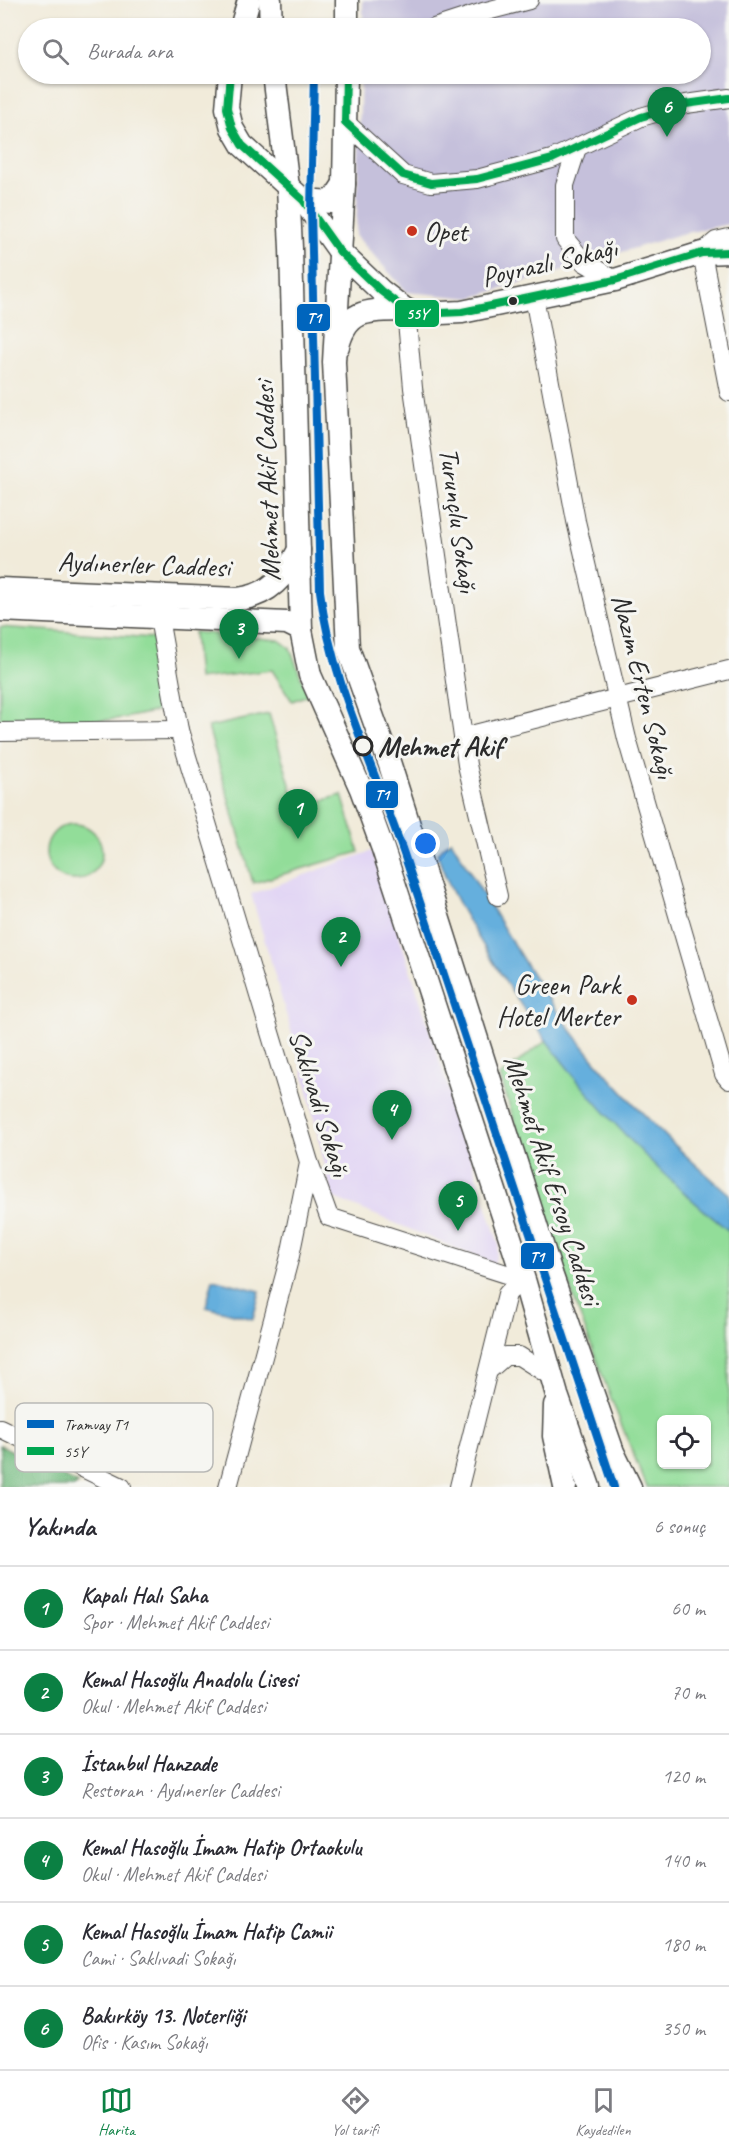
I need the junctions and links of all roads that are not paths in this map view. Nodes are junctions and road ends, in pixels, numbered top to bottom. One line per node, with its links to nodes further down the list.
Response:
1 (249, 0): 5 (main road)
2 (270, 0): 6 (main road)
3 (347, 0): 7 (main road)
4 (529, 0): 8 (street)
5 (244, 18)
6 (271, 18)
7 (347, 18)
8 (465, 18)
9 (229, 84): 16 (main road)
10 (276, 84): 16 (main road, Mehmet Akif Caddesi)
11 (346, 84): 13 (main road, Mehmet Akif Ersoy Caddesi)
12 (729, 98): 14 (street)
13 (345, 122): 14 (street); 15 (main road, Mehmet Akif Ersoy Caddesi)
14 (577, 148): 21 (street)
15 (344, 184): 16 (main road); 18 (main road, Mehmet Akif Ersoy Caddesi)
16 (295, 193): 18 (main road); 26 (main road, Mehmet Akif Caddesi)
17 (729, 238): 20 (street, Poyrazlı Sokağı)
18 (340, 252): 23 (main road); 24 (main road, Mehmet Akif Ersoy Caddesi)
19 (729, 252): 20 (main road, Poyrazlı Sokağı)
20 (702, 253): 21 (main road, Poyrazlı Sokağı); 25 (street)
21 (615, 280): 22 (main road, Poyrazlı Sokağı)
22 (534, 297): 23 (main road, Poyrazlı Sokağı); 33 (street, Nazım Erten Sokağı)
23 (406, 310): 24 (main road, Poyrazlı Sokağı); 36 (street, Turunçlu Sokağı)
24 (334, 362): 50 (main road, Mehmet Akif Ersoy Caddesi)
25 (729, 392)
26 (299, 549): 28 (main road, Aydınerler Caddesi); 31 (main road, Mehmet Akif Caddesi)
27 (0, 589): 28 (main road, Aydınerler Caddesi)
28 (160, 594): 30 (street, Saklıvadi Sokağı)
29 (0, 610): 30 (main road, Aydınerler Caddesi)
30 (159, 618): 31 (main road, Aydınerler Caddesi); 34 (street, Saklıvadi Sokağı)
31 (302, 630): 41 (main road, Mehmet Akif Caddesi)
32 (729, 670): 33 (street)
33 (617, 698): 36 (street); 38 (street, Nazım Erten Sokağı)
34 (179, 730): 35 (street); 39 (street, Saklıvadi Sokağı)
35 (0, 732)
36 (463, 737): 37 (street, Turunçlu Sokağı)
37 (498, 896)
38 (729, 1080)
39 (309, 1162): 40 (street, Saklıvadi Sokağı); 46 (street)
40 (489, 1370): 41 (street); 47 (street, Saklıvadi Sokağı)
41 (554, 1386): 48 (main road); 49 (main road, Mehmet Akif Caddesi)
42 (0, 1428): 43 (street)
43 (15, 1435)
44 (91, 1472): 45 (street)
45 (122, 1487)
46 (228, 1487)
47 (459, 1487)
48 (565, 1487)
49 (589, 1487)
50 (630, 1487)

